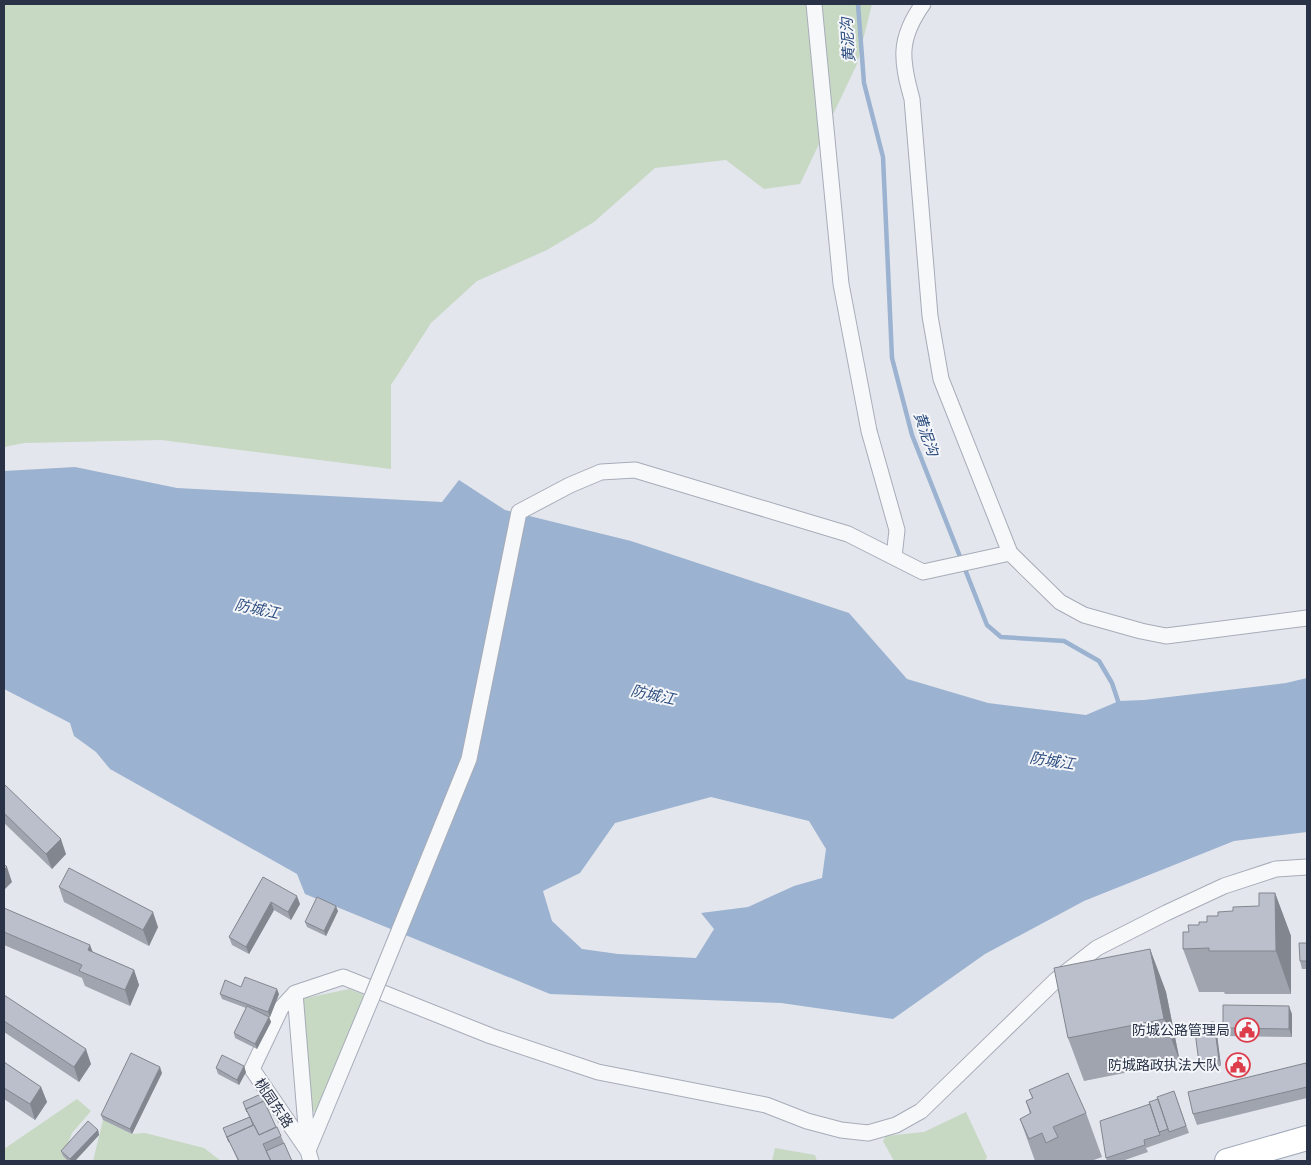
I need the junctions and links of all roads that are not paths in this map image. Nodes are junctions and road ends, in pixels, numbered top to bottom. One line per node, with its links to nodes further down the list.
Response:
1 (814, 4): 4 (street)
2 (923, 4): 3 (street)
3 (1010, 553): 4 (street); 5 (street)
4 (894, 557): 9 (street, bridge)
5 (1307, 618)
6 (1307, 867): 7 (street)
7 (296, 993): 9 (street); 9 (street, 桃园东路)
8 (1307, 1138): 10 (main road)
9 (309, 1156)
10 (1227, 1161)

